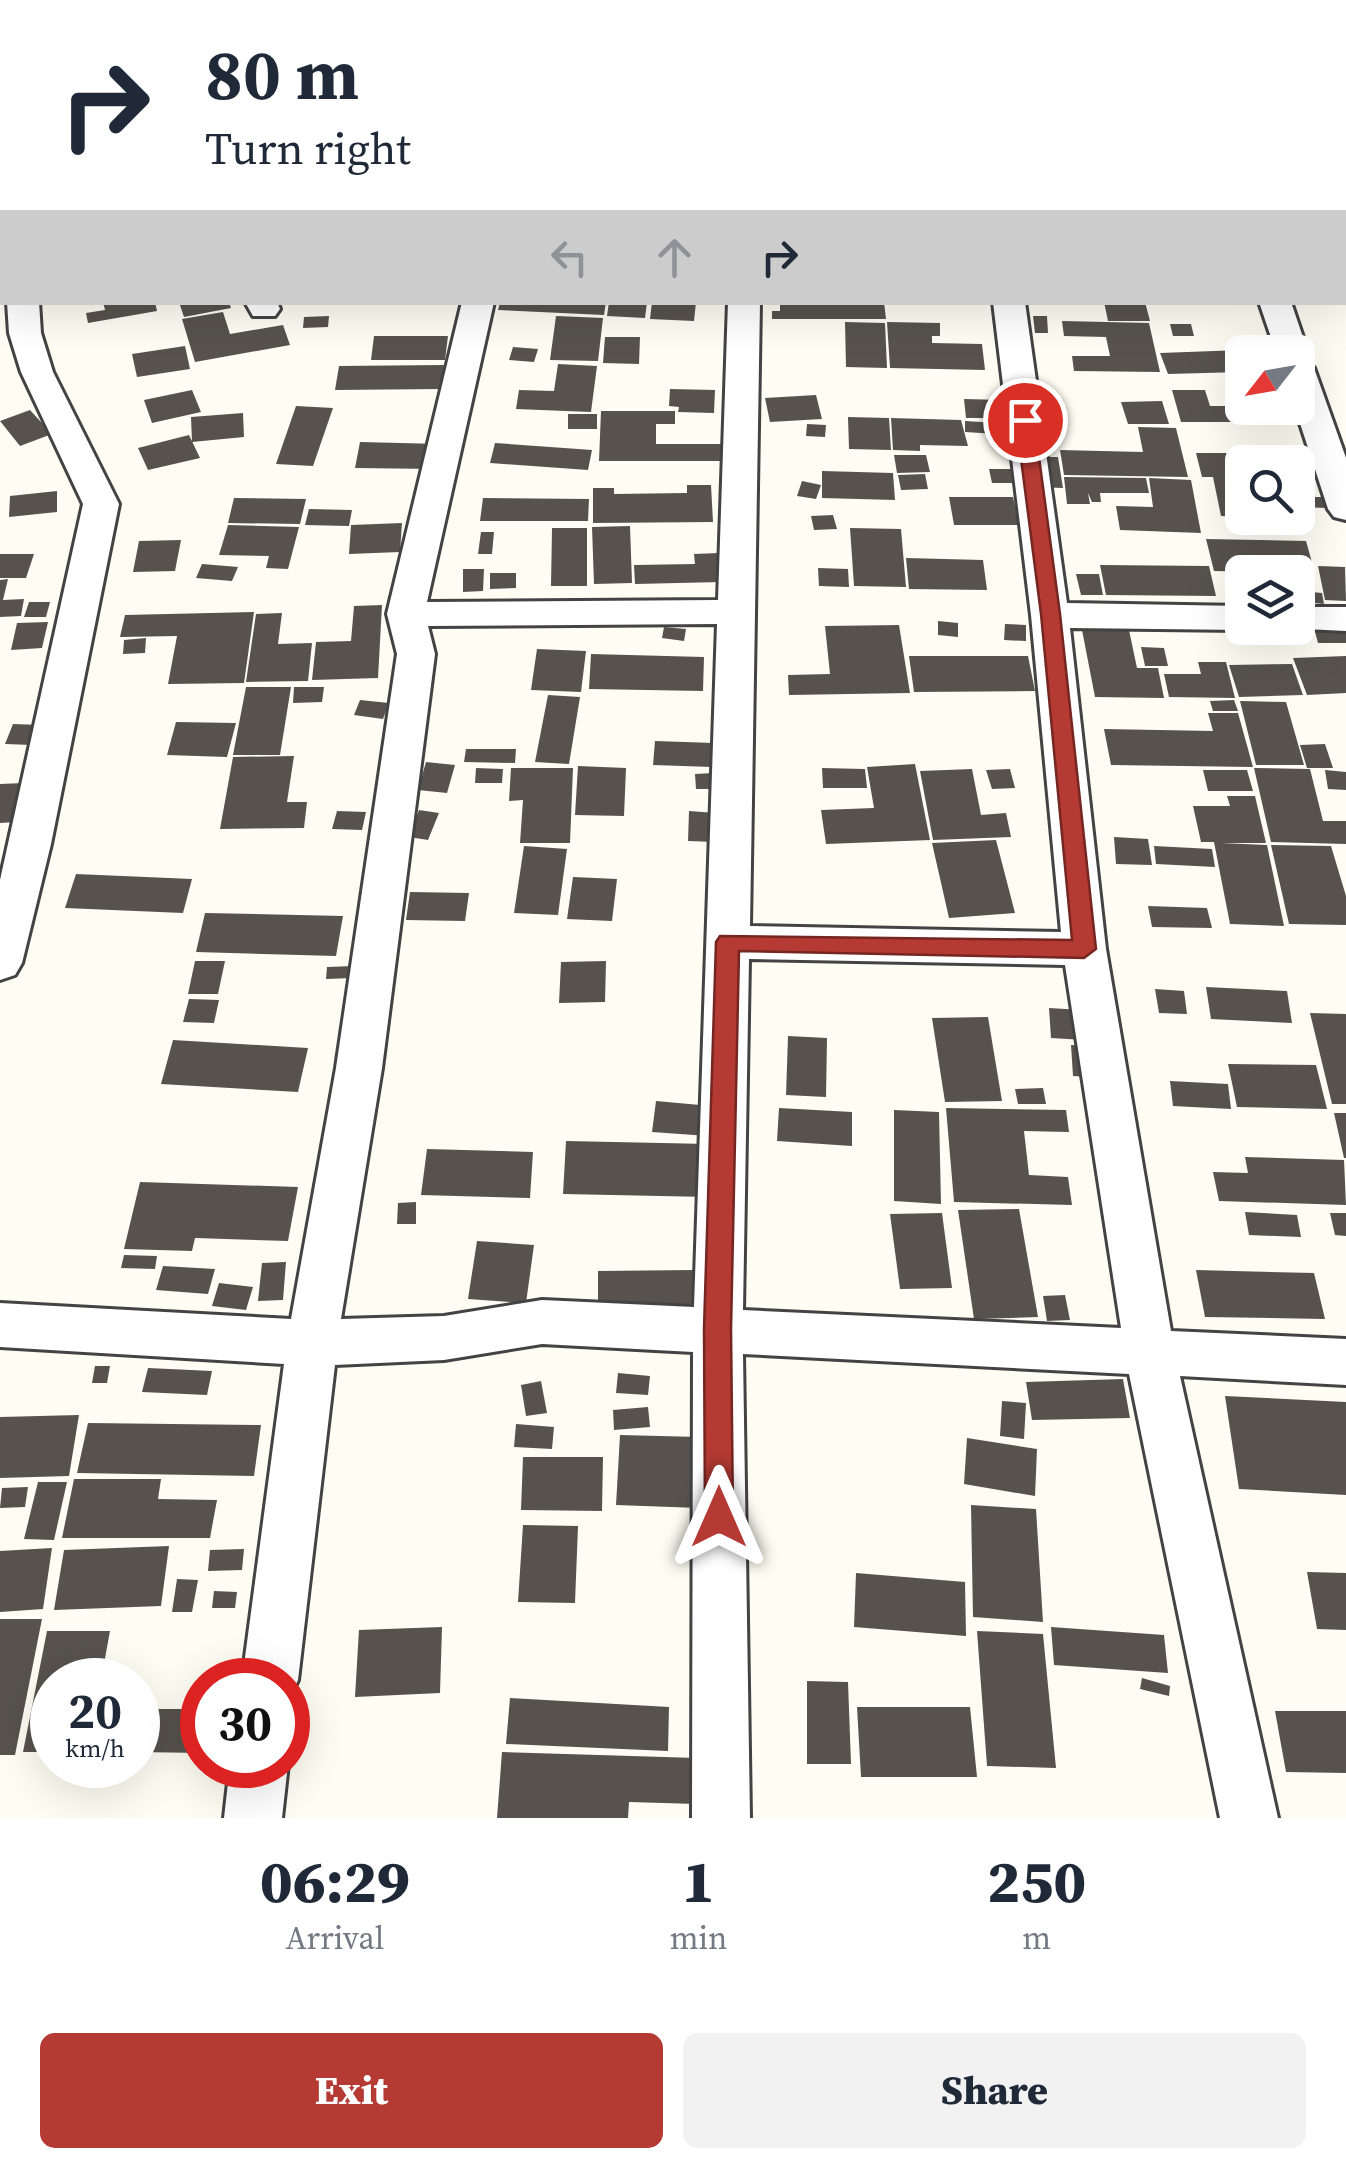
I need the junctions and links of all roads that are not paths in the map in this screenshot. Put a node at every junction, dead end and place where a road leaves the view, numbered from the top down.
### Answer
1 (23, 305) edge
2 (477, 305) edge
3 (744, 305) edge
4 (1009, 305) edge
5 (1276, 305) edge
6 (1286, 335) edge
7 (1315, 418) edge
8 (1346, 510) edge
9 (738, 612) junction
10 (406, 614) junction
11 (1050, 614) junction
12 (1225, 618) edge
13 (1315, 618) edge
14 (1346, 619) edge
15 (15, 844) edge
16 (728, 942) junction
17 (1084, 949) junction
18 (0, 962) edge
19 (0, 1325) edge
20 (718, 1329) junction
21 (312, 1343) junction
22 (1150, 1354) junction
23 (1346, 1362) edge
24 (273, 1658) edge
25 (256, 1788) edge
26 (252, 1818) edge
27 (721, 1818) edge
28 (1248, 1818) edge

1 - 15 street
2 - 10 street
3 - 9 street
4 - 11 street
5 - 6 street
7 - 8 street
9 - 10 street
9 - 16 street
10 - 21 street
11 - 12 street
11 - 17 street
13 - 14 street
15 - 18 street
16 - 17 street
16 - 20 street
17 - 22 street
19 - 21 street
20 - 21 street
20 - 22 street
20 - 27 street
21 - 24 street
22 - 23 street
22 - 28 street
25 - 26 street

